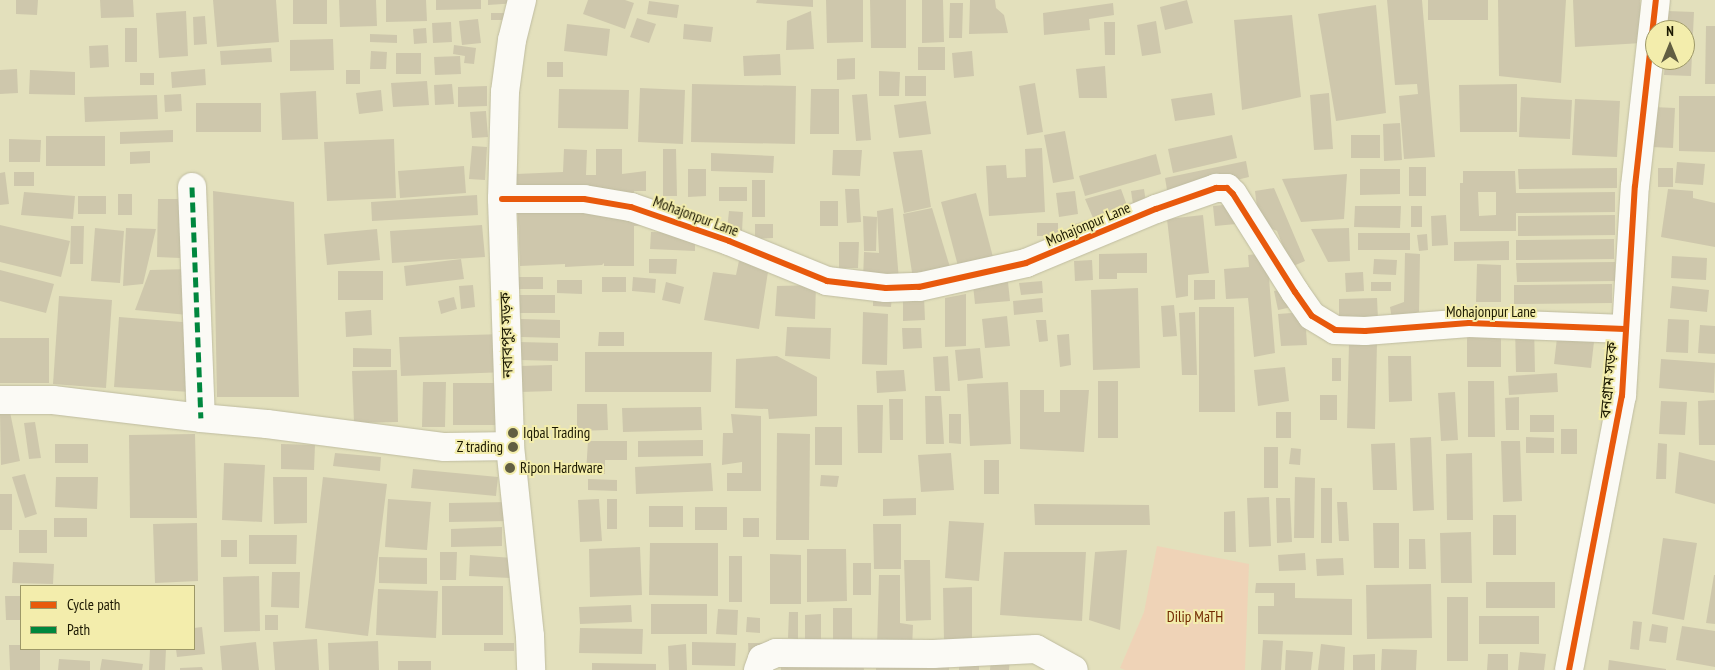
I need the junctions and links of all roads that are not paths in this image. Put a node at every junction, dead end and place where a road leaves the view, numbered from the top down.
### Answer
1 (522, 0) edge
2 (1656, 0) edge
3 (192, 187) dead end
4 (502, 199) junction
5 (1625, 329) junction
6 (0, 400) edge
7 (201, 418) junction
8 (510, 446) junction
9 (531, 670) edge
10 (758, 670) edge
11 (1074, 670) edge
12 (1570, 670) edge

1 - 4 street, নবাবপুর সড়ক
2 - 5 street, বনগ্রাম সড়ক
3 - 7 street
4 - 5 street, Mohajonpur Lane
4 - 8 street, নবাবপুর সড়ক
5 - 12 street, বনগ্রাম সড়ক
6 - 7 street
7 - 8 street
8 - 9 street, নবাবপুর সড়ক
10 - 11 street

